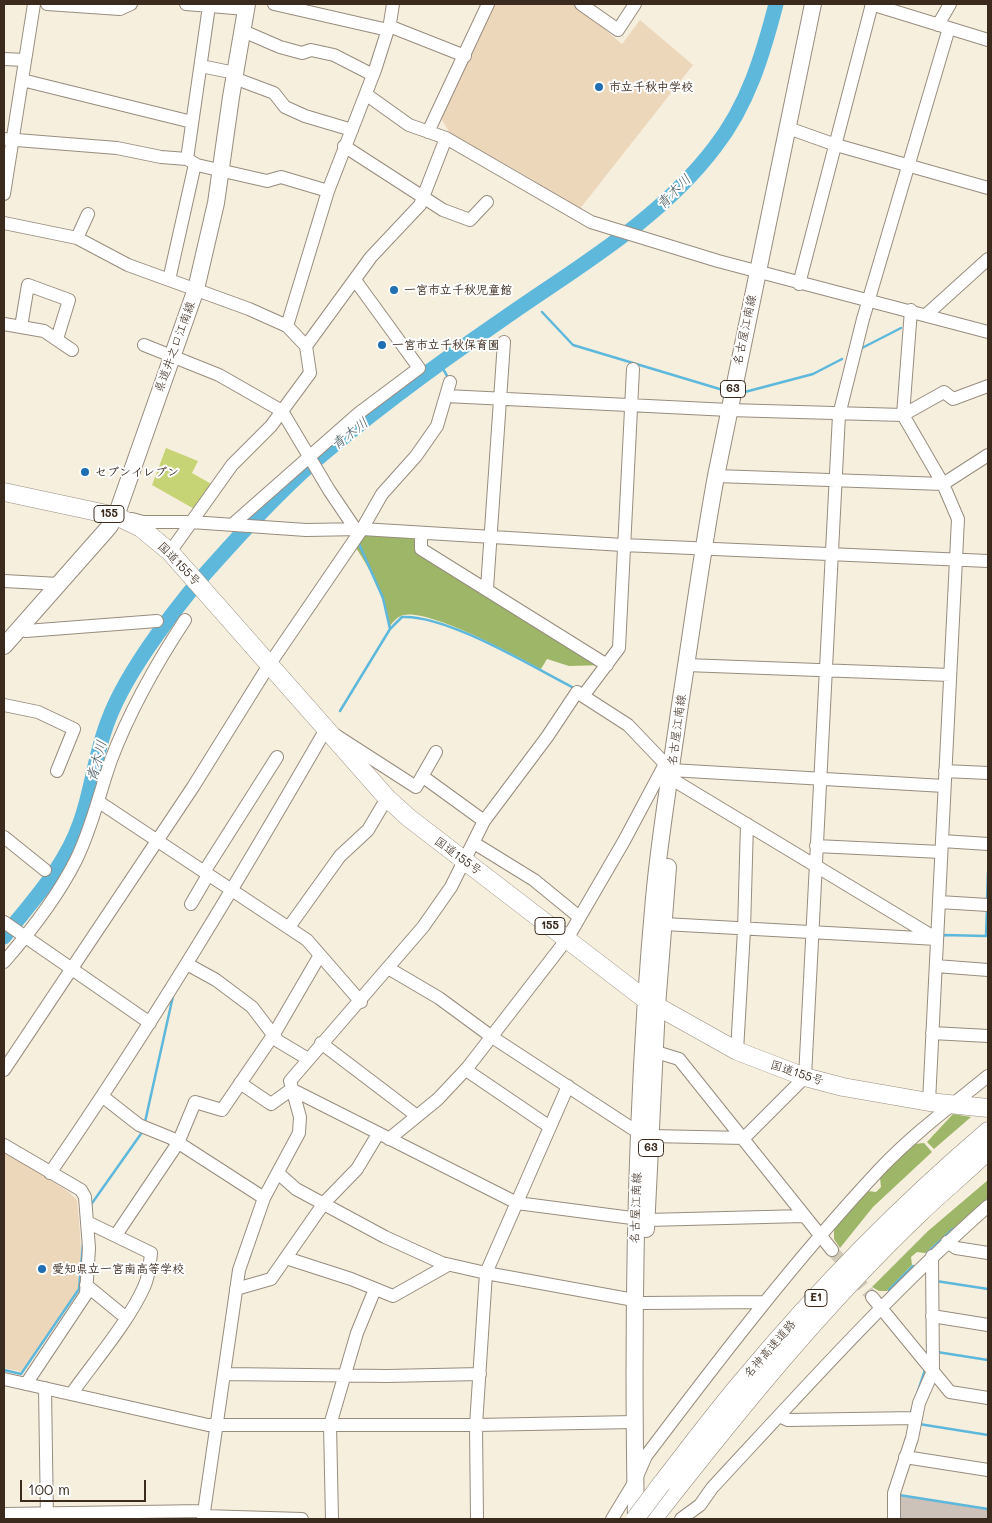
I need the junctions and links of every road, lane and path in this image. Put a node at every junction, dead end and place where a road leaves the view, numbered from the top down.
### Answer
1 (34, 4) edge
2 (48, 4) edge
3 (131, 4) edge
4 (186, 4) edge
5 (274, 4) edge
6 (393, 4) edge
7 (488, 4) edge
8 (581, 4) edge
9 (635, 4) edge
10 (813, 4) edge
11 (872, 4) edge
12 (950, 4) edge
13 (209, 6) junction
14 (247, 6) edge
15 (943, 26) junction
16 (388, 28) junction
17 (243, 31) junction
18 (988, 40) edge
19 (465, 56) junction
20 (4, 59) edge
21 (25, 60) junction
22 (200, 66) junction
23 (235, 75) junction
24 (373, 75) junction
25 (22, 80) junction
26 (367, 95) junction
27 (192, 122) junction
28 (788, 128) junction
29 (352, 130) junction
30 (428, 132) junction
31 (446, 138) junction
32 (8, 139) edge
33 (836, 145) junction
34 (344, 146) junction
35 (191, 161) junction
36 (907, 165) junction
37 (220, 170) junction
38 (988, 188) edge
39 (328, 191) junction
40 (4, 194) edge
41 (423, 197) junction
42 (487, 202) dead end
43 (88, 214) dead end
44 (4, 223) edge
45 (77, 238) junction
46 (988, 259) edge
47 (757, 271) junction
48 (169, 280) junction
49 (355, 280) junction
50 (799, 284) junction
51 (196, 289) junction
52 (868, 300) junction
53 (911, 310) junction
54 (926, 315) junction
55 (4, 324) edge
56 (288, 326) junction
57 (21, 327) junction
58 (988, 332) edge
59 (56, 339) junction
60 (504, 342) dead end
61 (144, 345) dead end
62 (306, 346) junction
63 (72, 350) dead end
64 (171, 355) junction
65 (633, 369) dead end
66 (450, 382) dead end
67 (988, 386) edge
68 (446, 396) junction
69 (501, 398) junction
70 (632, 404) junction
71 (729, 410) junction
72 (282, 411) junction
73 (838, 415) junction
74 (903, 415) junction
75 (988, 455) edge
76 (309, 456) junction
77 (716, 476) junction
78 (834, 481) junction
79 (943, 484) junction
80 (4, 492) edge
81 (116, 516) junction
82 (191, 522) junction
83 (236, 525) junction
84 (359, 530) junction
85 (421, 533) junction
86 (491, 537) junction
87 (623, 545) junction
88 (702, 548) junction
89 (170, 552) junction
90 (830, 553) junction
91 (956, 559) junction
92 (988, 561) edge
93 (4, 581) edge
94 (59, 584) junction
95 (487, 588) junction
96 (185, 620) dead end
97 (158, 621) dead end
98 (20, 629) junction
99 (4, 646) edge
100 (269, 665) junction
101 (607, 665) junction
102 (686, 665) junction
103 (825, 670) junction
104 (950, 675) junction
105 (583, 696) junction
106 (4, 705) edge
107 (326, 729) junction
108 (436, 752) dead end
109 (277, 757) dead end
110 (57, 771) dead end
111 (669, 771) junction
112 (945, 771) junction
113 (988, 773) edge
114 (422, 776) junction
115 (819, 780) junction
116 (944, 786) junction
117 (387, 798) junction
118 (99, 802) junction
119 (484, 820) junction
120 (747, 824) junction
121 (4, 837) edge
122 (157, 842) junction
123 (474, 843) junction
124 (988, 844) edge
125 (816, 846) junction
126 (941, 847) junction
127 (464, 860) junction
128 (815, 864) junction
129 (45, 870) dead end
130 (206, 873) junction
131 (232, 890) junction
132 (939, 902) junction
133 (191, 904) dead end
134 (988, 904) edge
135 (578, 916) junction
136 (4, 922) edge
137 (664, 924) junction
138 (289, 927) junction
139 (744, 930) junction
140 (812, 934) junction
141 (24, 937) junction
142 (567, 939) junction
143 (937, 939) junction
144 (320, 955) junction
145 (4, 962) edge
146 (187, 964) junction
147 (936, 966) junction
148 (388, 968) junction
149 (72, 970) junction
150 (988, 970) edge
151 (361, 1002) junction
152 (651, 1003) junction
153 (150, 1023) junction
154 (932, 1033) junction
155 (274, 1034) junction
156 (988, 1036) edge
157 (492, 1037) junction
158 (321, 1043) junction
159 (656, 1052) junction
160 (737, 1052) junction
161 (308, 1059) junction
162 (4, 1070) edge
163 (466, 1070) junction
164 (988, 1076) edge
165 (805, 1078) junction
166 (240, 1083) junction
167 (568, 1086) junction
168 (292, 1089) junction
169 (102, 1096) junction
170 (929, 1102) junction
171 (954, 1104) junction
172 (988, 1108) edge
173 (417, 1116) junction
174 (550, 1127) junction
175 (988, 1131) edge
176 (645, 1134) junction
177 (383, 1136) junction
178 (744, 1138) junction
179 (178, 1143) junction
180 (4, 1145) edge
181 (988, 1151) edge
182 (50, 1173) junction
183 (278, 1173) junction
184 (264, 1198) junction
185 (517, 1202) junction
186 (324, 1203) junction
187 (988, 1206) edge
188 (804, 1216) junction
189 (641, 1220) junction
190 (87, 1222) junction
191 (116, 1235) junction
192 (821, 1236) junction
193 (947, 1242) junction
194 (832, 1250) tunnel mouth
195 (988, 1253) edge
196 (932, 1256) junction
197 (286, 1258) junction
198 (448, 1265) junction
199 (486, 1273) junction
200 (86, 1285) junction
201 (236, 1289) junction
202 (376, 1290) junction
203 (872, 1297) tunnel mouth
204 (639, 1301) junction
205 (764, 1302) junction
206 (880, 1308) junction
207 (932, 1316) junction
208 (125, 1317) junction
209 (988, 1325) edge
210 (933, 1371) junction
211 (225, 1374) junction
212 (480, 1374) junction
213 (344, 1375) junction
214 (4, 1379) edge
215 (26, 1384) junction
216 (45, 1388) junction
217 (72, 1393) junction
218 (988, 1398) edge
219 (779, 1416) junction
220 (916, 1418) junction
221 (634, 1422) junction
222 (218, 1425) junction
223 (330, 1425) junction
224 (476, 1425) junction
225 (646, 1456) junction
226 (905, 1457) junction
227 (988, 1470) edge
228 (635, 1481) junction
229 (669, 1487) junction
230 (4, 1514) edge
231 (47, 1516) edge
232 (203, 1516) edge
233 (302, 1519) edge
234 (332, 1519) edge
235 (477, 1519) edge
236 (612, 1519) edge
237 (635, 1519) edge
238 (645, 1519) edge
239 (653, 1519) edge
240 (681, 1519) edge
241 (894, 1519) edge

1 - 21 street
2 - 3 street
4 - 13 street
5 - 16 street
6 - 16 street
7 - 19 street
8 - 9 street
10 - 28 main road, 名古屋江南線 / 63
11 - 15 street
11 - 33 street
12 - 15 street
13 - 14 street
13 - 22 street
14 - 17 main road, 県道井之口江南線 / 155
15 - 18 street
15 - 36 street
16 - 19 street
16 - 24 street
17 - 23 main road, 県道井之口江南線 / 155
17 - 24 street
19 - 30 street
20 - 21 street
21 - 25 street
22 - 23 street
22 - 27 street
23 - 29 street
23 - 37 main road, 県道井之口江南線 / 155
24 - 26 street
25 - 27 street
25 - 32 street
26 - 29 street
26 - 30 street
27 - 35 street
28 - 33 street
28 - 47 main road, 名古屋江南線 / 63
29 - 34 street
30 - 31 street
31 - 41 street
31 - 47 street
32 - 35 street
32 - 40 street
33 - 36 street
33 - 50 street
34 - 39 street
34 - 41 street
35 - 37 street
35 - 48 street
36 - 38 street
36 - 52 street
37 - 39 street
37 - 51 main road, 県道井之口江南線 / 155
39 - 56 street
41 - 42 street
41 - 49 street
43 - 45 street
44 - 45 street
45 - 48 street
46 - 54 street
47 - 50 street
47 - 71 main road, 名古屋江南線 / 63
48 - 51 street
49 - 62 street
49 - 76 street
50 - 52 street
51 - 56 street
51 - 64 main road, 県道井之口江南線 / 155
52 - 53 street
52 - 73 street
53 - 54 street
53 - 74 street
54 - 58 street
55 - 57 street
56 - 62 street
57 - 59 street
57 - 59 street
59 - 63 street
60 - 69 street
61 - 64 street
62 - 72 street
64 - 72 street
64 - 81 main road, 県道井之口江南線 / 155
65 - 70 street
66 - 68 street
67 - 74 street
68 - 69 street
68 - 84 street
69 - 70 street
69 - 86 street
70 - 71 street
70 - 87 street
71 - 73 street
71 - 77 main road, 名古屋江南線 / 63
72 - 76 street
72 - 82 street
73 - 74 street
73 - 78 street
74 - 79 street
75 - 79 street
76 - 83 street
76 - 84 street
77 - 78 street
77 - 88 main road, 名古屋江南線 / 63
78 - 79 street
78 - 90 street
79 - 91 street
80 - 81 highway, 国道155号 / 155
81 - 82 street
81 - 89 highway, 国道155号 / 155
81 - 94 main road, 県道井之口江南線 / 155
82 - 83 street
82 - 89 street
83 - 84 street
84 - 85 street
84 - 100 street
85 - 86 street
85 - 95 street
86 - 87 street
86 - 95 street
87 - 88 street
87 - 101 street
88 - 90 street
88 - 102 main road, 名古屋江南線 / 63
89 - 100 highway, 国道155号 / 155
90 - 91 street
90 - 103 street
91 - 92 street
91 - 104 street
93 - 94 street
94 - 98 main road, 県道井之口江南線 / 155
95 - 101 street
96 - 118 street
97 - 98 street
98 - 99 main road, 県道井之口江南線 / 155
100 - 107 highway, 国道155号 / 155
100 - 122 street
101 - 105 street
102 - 103 street
102 - 111 main road, 名古屋江南線 / 63
103 - 104 street
103 - 115 street
104 - 112 street
105 - 111 street
105 - 119 street
106 - 110 street
107 - 114 street
107 - 117 highway, 国道155号 / 155
107 - 131 street
108 - 114 street
109 - 130 street
111 - 115 street
111 - 120 street
111 - 135 street
111 - 137 main road, 名古屋江南線 / 63
111 - 152 main road, 名古屋江南線 / 63
112 - 113 street
112 - 116 street
114 - 119 street
115 - 116 street
115 - 125 street
116 - 126 street
117 - 127 highway, 国道155号 / 155
117 - 138 street
118 - 122 street
118 - 141 street
119 - 123 street
120 - 128 street
120 - 139 street
121 - 129 street
122 - 130 street
122 - 149 street
123 - 127 street
123 - 135 street
124 - 126 street
125 - 126 street
125 - 128 street
126 - 132 street
127 - 142 highway, 国道155号 / 155
127 - 148 street
128 - 140 street
128 - 143 street
130 - 131 street
130 - 133 street
131 - 138 street
131 - 146 street
132 - 134 street
132 - 143 street
135 - 142 street
136 - 141 street
137 - 139 street
137 - 152 main road, 名古屋江南線 / 63
138 - 144 street
139 - 140 street
139 - 160 street
140 - 143 street
140 - 165 street
141 - 145 street
141 - 149 street
142 - 152 highway, 国道155号 / 155
142 - 157 street
143 - 147 street
144 - 151 street
144 - 155 street
146 - 153 street
146 - 155 street
147 - 150 street
147 - 154 street
148 - 151 street
148 - 157 street
149 - 153 street
149 - 162 street
151 - 158 street
152 - 159 main road, 名古屋江南線 / 63
152 - 160 highway, 国道155号 / 155
152 - 176 main road, 名古屋江南線 / 63
153 - 169 street
154 - 156 street
154 - 170 street
155 - 161 street
155 - 166 street
157 - 163 street
157 - 167 street
158 - 161 street
158 - 173 street
159 - 176 main road, 名古屋江南線 / 63
159 - 178 street
160 - 165 highway, 国道155号 / 155
161 - 168 street
163 - 173 street
163 - 174 street
164 - 171 street
165 - 170 highway, 国道155号 / 155
165 - 178 street
166 - 168 street
166 - 179 street
167 - 174 street
167 - 176 street
168 - 177 street
168 - 183 street
169 - 179 street
169 - 182 street
170 - 171 highway, 国道155号 / 155
171 - 172 highway, 国道155号 / 155
171 - 192 street
173 - 177 street
174 - 185 street
175 - 229 highway, 名神高速道路 / E1
176 - 178 street
176 - 189 main road, 名古屋江南線 / 63
177 - 185 street
177 - 186 street
178 - 188 street
179 - 184 street
179 - 191 street
180 - 182 street
181 - 229 highway, 名神高速道路 / E1
182 - 190 street
183 - 184 street
183 - 186 street
184 - 201 street
185 - 189 street
185 - 199 street
186 - 197 street
186 - 198 street
187 - 193 street
188 - 189 street
188 - 192 street
189 - 204 main road, 名古屋江南線 / 63
190 - 191 street
190 - 200 street
191 - 208 street
192 - 194 street
192 - 205 street
193 - 195 street
193 - 196 street
196 - 206 street
196 - 207 street
197 - 201 street
197 - 202 street
198 - 199 street
198 - 202 street
199 - 204 street
199 - 212 street
200 - 208 street
200 - 215 street
201 - 211 street
202 - 213 street
203 - 206 street
204 - 205 street
204 - 221 main road, 名古屋江南線 / 63
204 - 225 main road, 名古屋江南線 / 63
205 - 225 street
206 - 210 street
206 - 219 street
207 - 209 street
207 - 210 street
208 - 217 street
210 - 218 street
210 - 220 street
211 - 213 street
211 - 222 street
212 - 213 street
212 - 224 street
213 - 223 street
214 - 215 street
215 - 216 street
216 - 217 street
216 - 231 street
217 - 222 street
219 - 220 street
219 - 240 street
220 - 226 street
221 - 224 street
221 - 228 main road, 名古屋江南線 / 63
222 - 223 street
222 - 232 street
223 - 224 street
223 - 234 street
224 - 235 street
225 - 228 street
225 - 238 main road, 名古屋江南線 / 63
226 - 227 street
226 - 241 street
228 - 236 street
228 - 237 main road, 名古屋江南線 / 63
229 - 237 highway, 名神高速道路 / E1, bridge
229 - 239 highway, 名神高速道路 / E1
230 - 231 street
231 - 232 street
232 - 233 street

